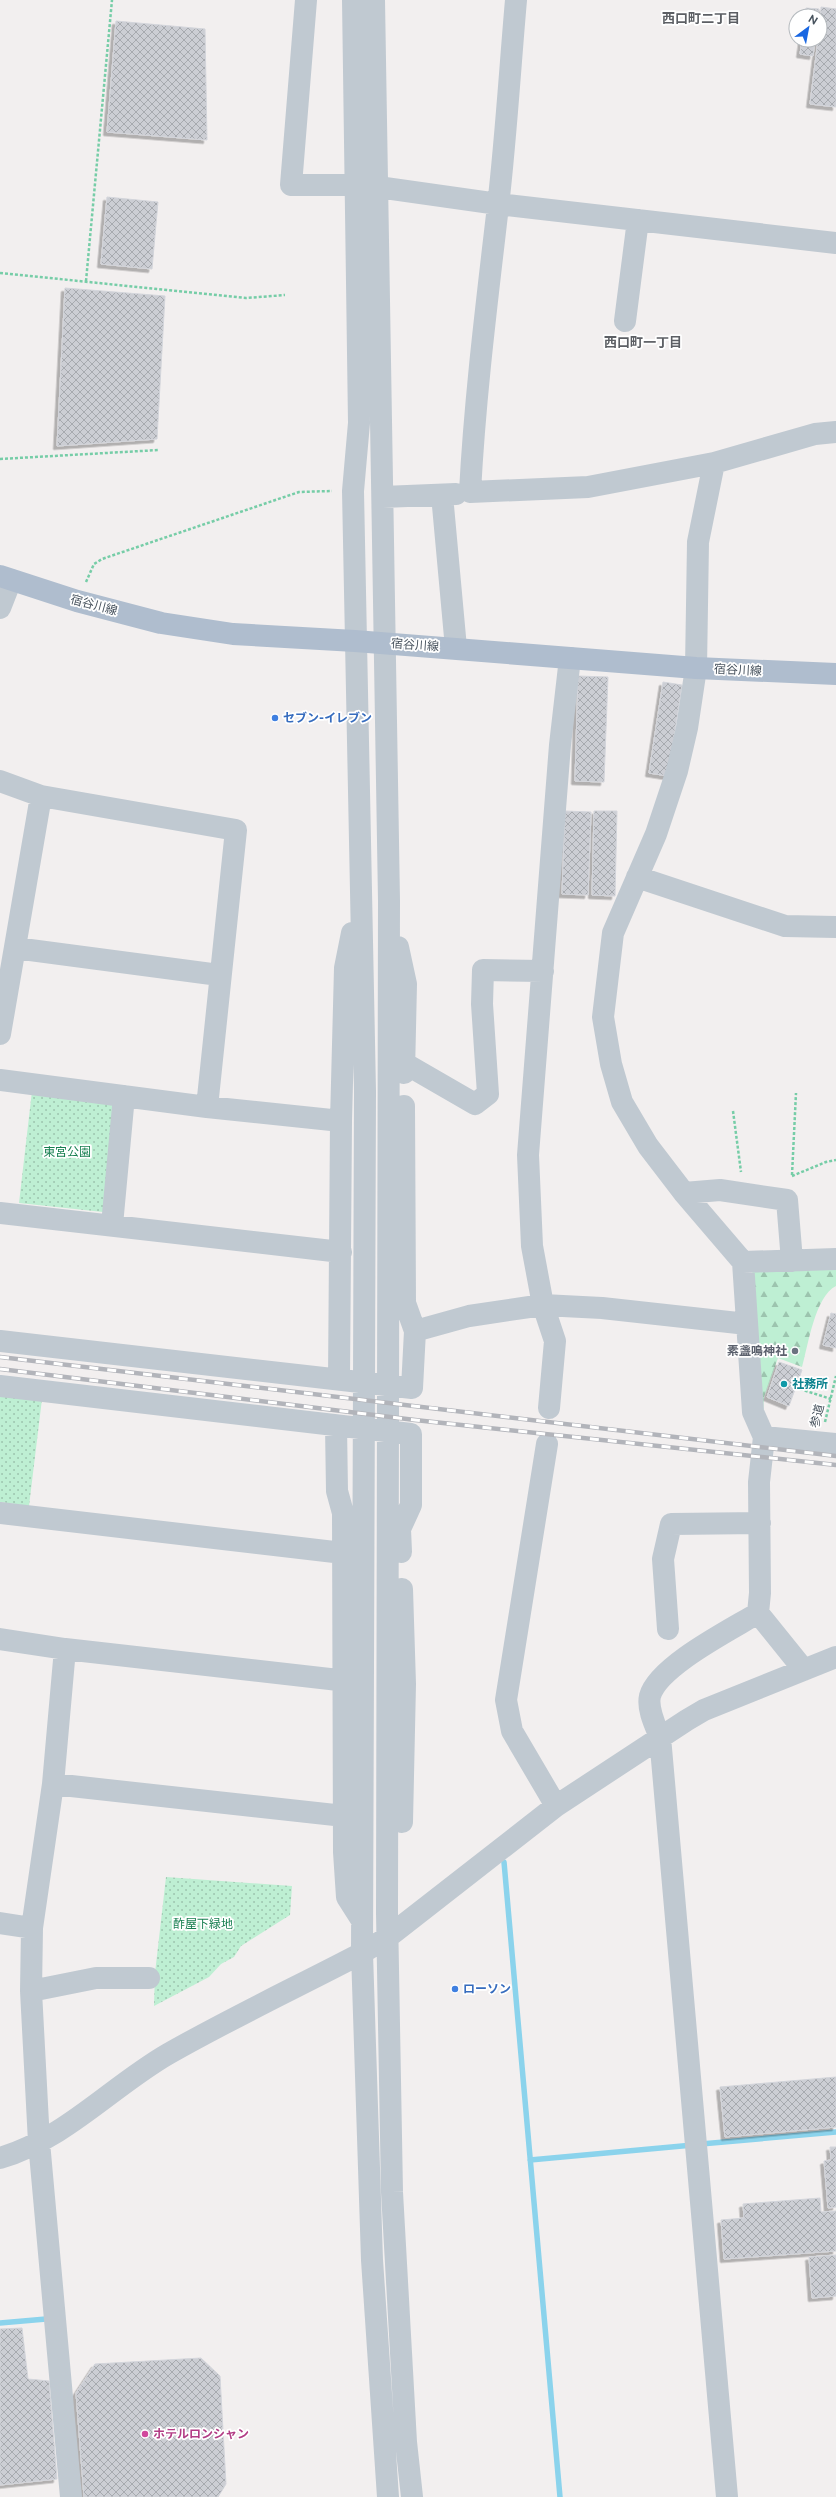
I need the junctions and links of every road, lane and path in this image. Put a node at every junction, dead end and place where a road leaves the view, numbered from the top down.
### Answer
1 (112, 0) edge
2 (306, 0) edge
3 (353, 0) edge
4 (374, 0) edge
5 (516, 0) edge
6 (356, 185) junction
7 (378, 187) junction
8 (498, 204) junction
9 (638, 220) junction
10 (836, 243) edge
11 (0, 272) edge
12 (86, 281) junction
13 (285, 295) dead end
14 (625, 321) dead end
15 (836, 432) edge
16 (159, 450) dead end
17 (0, 459) edge
18 (714, 463) junction
19 (352, 490) junction
20 (470, 492) junction
21 (442, 495) junction
22 (383, 497) junction
23 (5, 578) edge
24 (77, 601) junction
25 (0, 608) edge
26 (355, 641) junction
27 (384, 643) junction
28 (456, 648) junction
29 (570, 658) junction
30 (696, 668) junction
31 (836, 674) edge
32 (0, 780) edge
33 (41, 796) junction
34 (637, 877) junction
35 (360, 896) junction
36 (389, 901) junction
37 (836, 926) edge
38 (15, 948) junction
39 (543, 971) junction
40 (219, 975) junction
41 (0, 1034) edge
42 (404, 1063) junction
43 (0, 1080) edge
44 (796, 1093) dead end
45 (124, 1096) junction
46 (207, 1107) junction
47 (733, 1111) dead end
48 (341, 1121) junction
49 (836, 1160) edge
50 (792, 1175) junction
51 (684, 1193) junction
52 (743, 1195) junction
53 (787, 1200) junction
54 (0, 1213) edge
55 (112, 1225) junction
56 (341, 1252) junction
57 (836, 1259) edge
58 (792, 1261) junction
59 (742, 1262) junction
60 (543, 1305) junction
61 (747, 1324) junction
62 (415, 1331) junction
63 (0, 1340) edge
64 (836, 1376) edge
65 (339, 1379) junction
66 (0, 1386) edge
67 (800, 1389) dead end
68 (830, 1399) junction
69 (549, 1408) dead end
70 (336, 1426) junction
71 (764, 1436) junction
72 (830, 1436) edge
73 (547, 1444) dead end
74 (0, 1513) edge
75 (760, 1523) junction
76 (343, 1552) junction
77 (758, 1613) junction
78 (668, 1630) dead end
79 (0, 1639) edge
80 (65, 1648) junction
81 (836, 1657) edge
82 (804, 1670) junction
83 (348, 1682) junction
84 (401, 1684) junction
85 (660, 1737) junction
86 (53, 1784) junction
87 (556, 1806) junction
88 (344, 1816) junction
89 (387, 1913) junction
90 (362, 1922) junction
91 (0, 1923) edge
92 (32, 1928) junction
93 (388, 1937) junction
94 (362, 1953) junction
95 (149, 1978) dead end
96 (31, 1991) junction
97 (39, 2142) junction
98 (0, 2158) edge
99 (71, 2497) edge
100 (388, 2497) edge
101 (412, 2497) edge
102 (727, 2497) edge

1 - 12 path
2 - 6 street
3 - 6 street
4 - 7 street
5 - 8 street
6 - 19 street
7 - 8 street
7 - 22 street
8 - 9 street
8 - 20 street
9 - 10 street
9 - 14 street
11 - 12 path
12 - 13 path
15 - 18 street
16 - 17 path
18 - 20 street
18 - 30 street
19 - 24 path
19 - 26 street
20 - 21 street
21 - 22 street
21 - 28 street
22 - 27 street
23 - 24 main road, 宿谷川線
23 - 25 street
24 - 26 main road, 宿谷川線
26 - 27 main road, 宿谷川線
26 - 35 street
27 - 28 main road, 宿谷川線
27 - 36 street
28 - 29 main road, 宿谷川線
29 - 30 main road, 宿谷川線
29 - 39 street
30 - 31 main road, 宿谷川線
30 - 34 street
32 - 33 street
33 - 38 street
33 - 40 street
34 - 37 street
34 - 51 street
35 - 48 street
35 - 90 street
36 - 42 street
36 - 89 street
38 - 40 street
38 - 41 street
39 - 42 street
39 - 60 street
40 - 46 street
42 - 62 street
43 - 45 street
44 - 50 path
45 - 46 street
45 - 55 street
46 - 48 street
47 - 52 path
48 - 56 street
49 - 50 path
50 - 53 path
51 - 52 street
51 - 59 street
52 - 53 street
53 - 58 street
54 - 55 street
55 - 56 street
56 - 65 street
57 - 58 street
58 - 59 street
59 - 61 street
60 - 61 street
60 - 62 street
60 - 69 street
61 - 71 street
62 - 65 street
63 - 65 street
64 - 68 path, 参道
66 - 70 street
67 - 68 path, 参道
68 - 72 path, 参道
70 - 76 street
70 - 84 street
71 - 72 street
71 - 75 street
73 - 87 street
74 - 76 street
75 - 77 street
75 - 78 street
76 - 83 street
77 - 82 street
77 - 85 street
79 - 80 street
80 - 83 street
80 - 86 street
81 - 82 street
82 - 85 street
83 - 84 street
83 - 88 street
84 - 89 street
85 - 87 street
85 - 102 street
86 - 88 street
86 - 92 street
87 - 93 street
88 - 90 street
89 - 93 street
90 - 94 street
91 - 92 street
92 - 96 street
93 - 94 street
93 - 101 street
94 - 97 street
94 - 100 street
95 - 96 street
96 - 97 street
97 - 98 street
97 - 99 street

